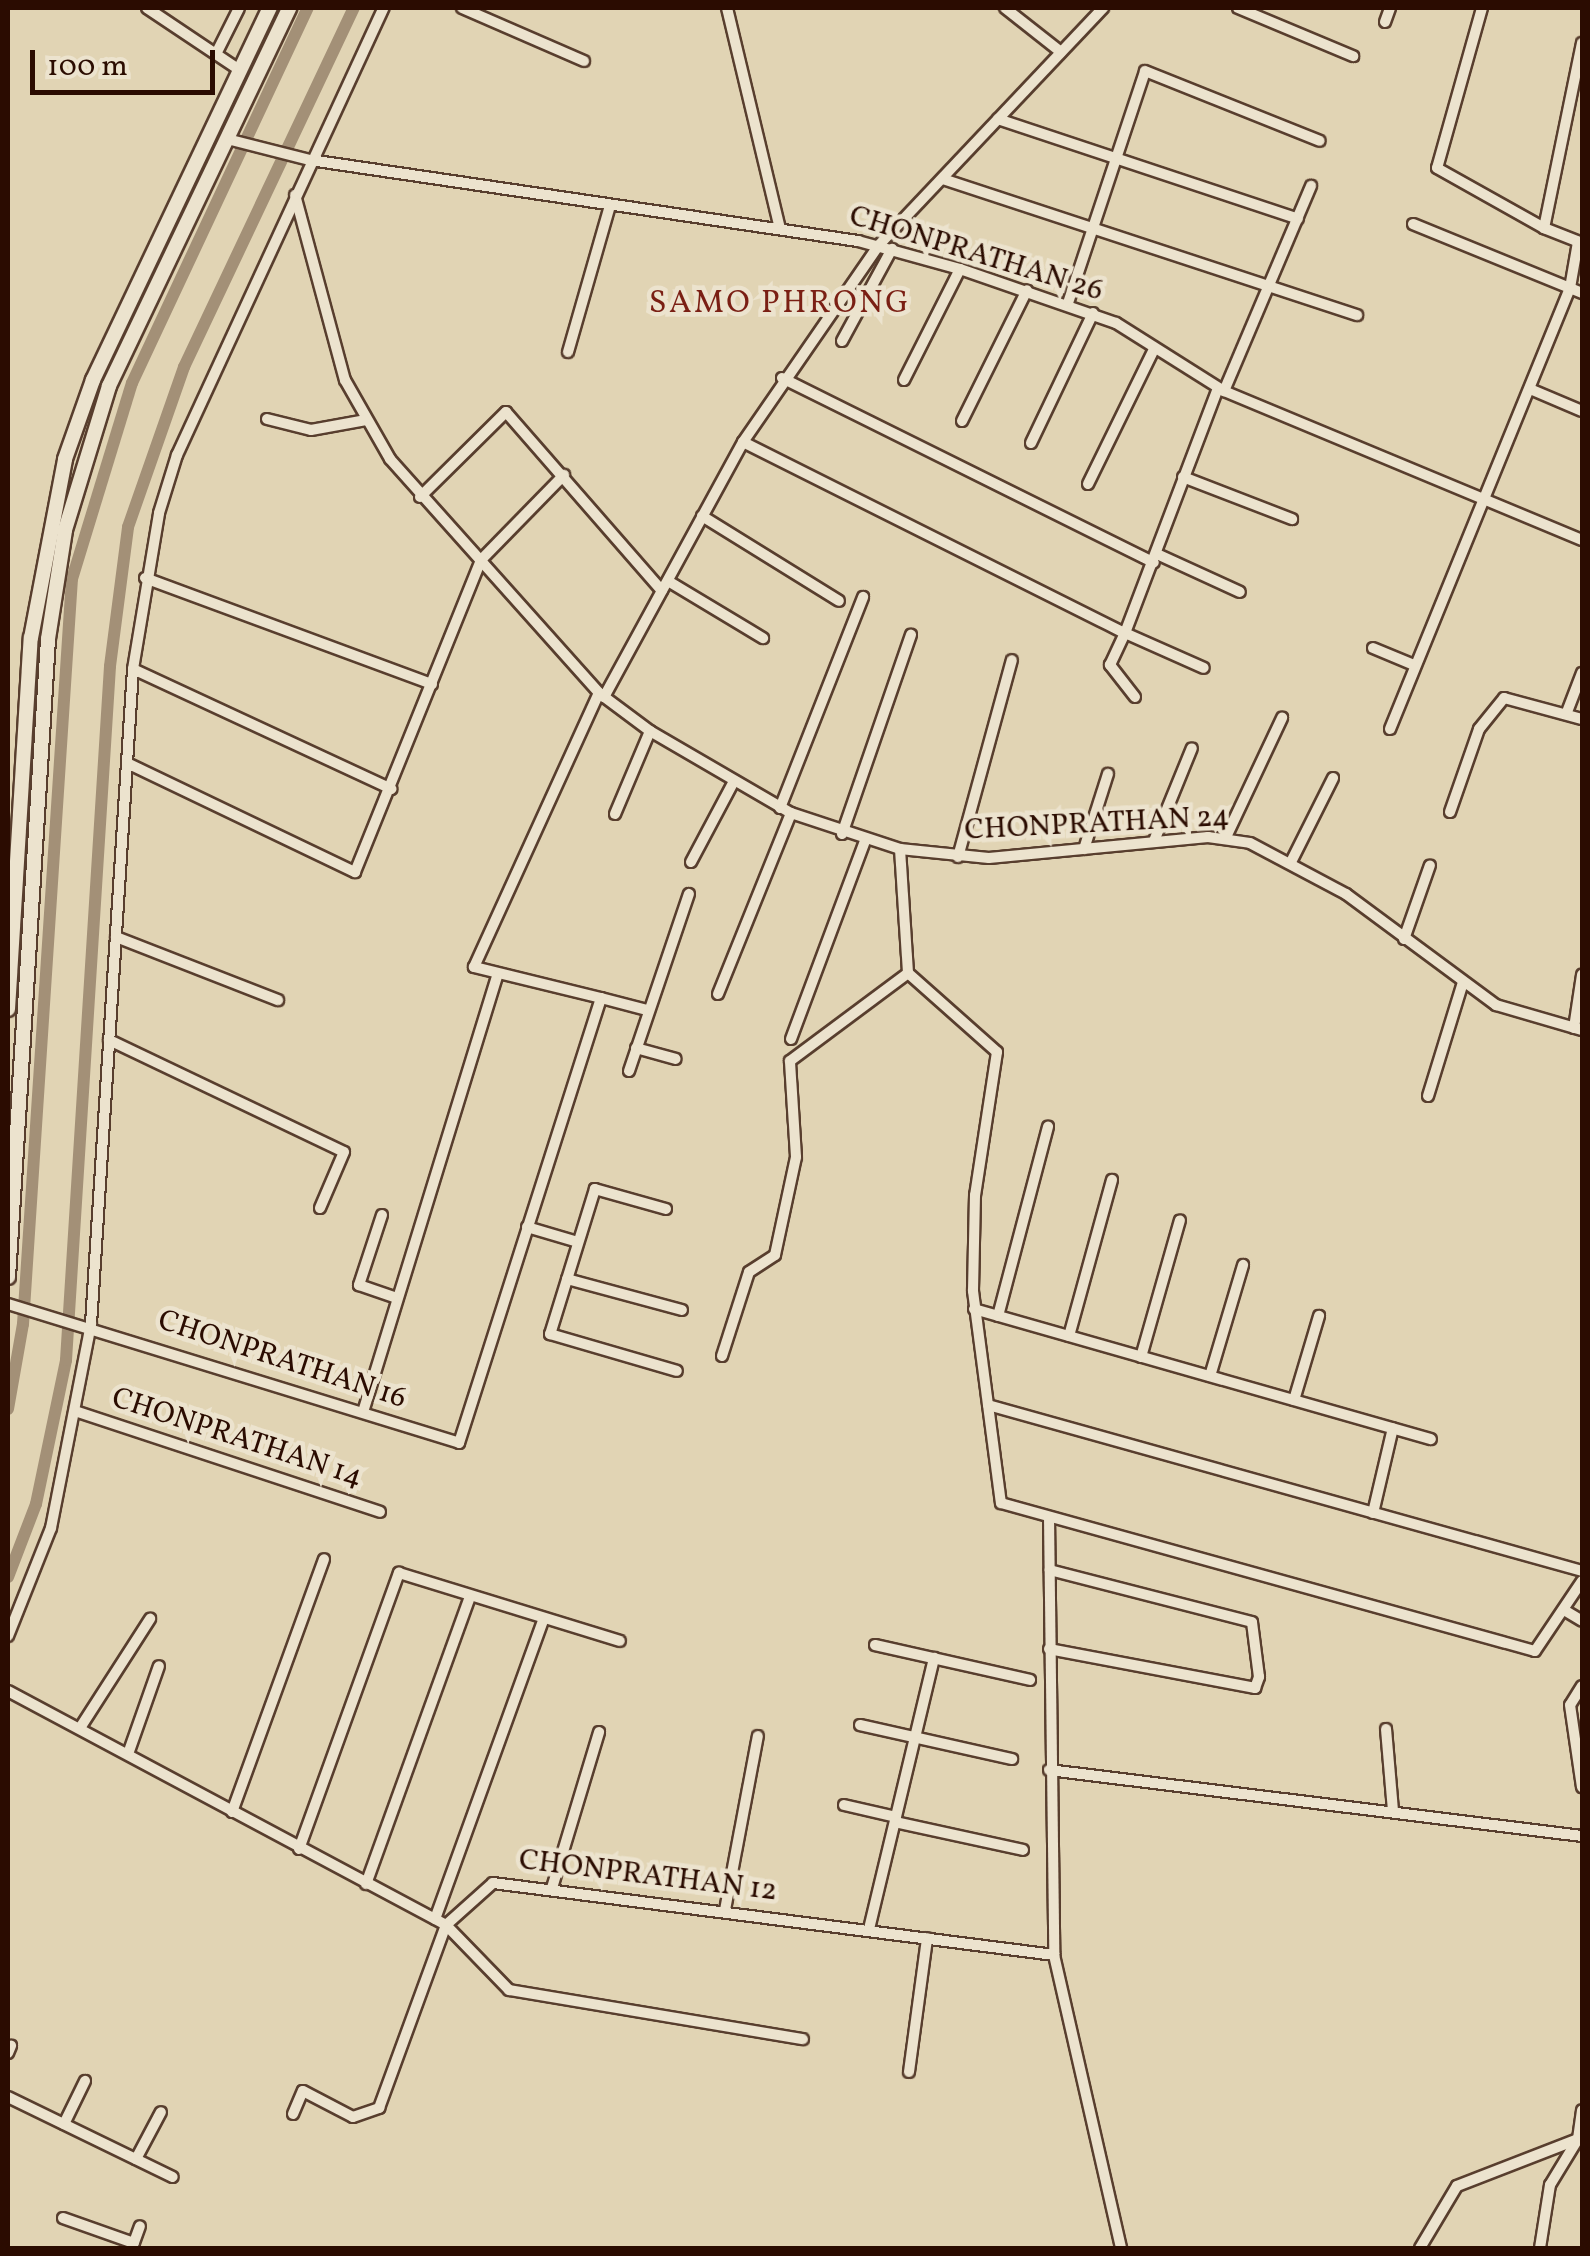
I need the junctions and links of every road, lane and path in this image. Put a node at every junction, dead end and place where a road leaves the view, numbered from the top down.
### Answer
1 (147, 8) edge
2 (239, 8) edge
3 (270, 8) edge
4 (289, 8) edge
5 (384, 8) edge
6 (462, 8) edge
7 (727, 8) edge
8 (1005, 8) edge
9 (1103, 8) edge
10 (1238, 8) edge
11 (1390, 8) edge
12 (1482, 8) edge
13 (1385, 22) dead end
14 (1582, 43) edge
15 (1061, 52) junction
16 (216, 54) junction
17 (1353, 56) dead end
18 (584, 60) dead end
19 (241, 71) junction
20 (998, 119) junction
21 (211, 133) junction
22 (228, 139) junction
23 (1320, 142) dead end
24 (1115, 157) junction
25 (310, 160) junction
26 (943, 179) junction
27 (1311, 186) dead end
28 (294, 194) junction
29 (610, 206) junction
30 (1298, 219) junction
31 (1414, 224) dead end
32 (1544, 228) junction
33 (780, 229) junction
34 (1092, 230) junction
35 (1580, 243) edge
36 (878, 246) junction
37 (892, 249) junction
38 (960, 269) junction
39 (1273, 285) junction
40 (1570, 288) junction
41 (1028, 290) junction
42 (1582, 293) edge
43 (1068, 303) junction
44 (1094, 314) junction
45 (1357, 315) dead end
46 (842, 341) dead end
47 (1154, 349) junction
48 (568, 352) dead end
49 (782, 378) junction
50 (904, 380) dead end
51 (1221, 389) junction
52 (1530, 390) junction
53 (1582, 411) edge
54 (267, 419) dead end
55 (366, 420) junction
56 (962, 421) dead end
57 (743, 442) junction
58 (1032, 443) dead end
59 (564, 475) junction
60 (1183, 477) junction
61 (1088, 484) dead end
62 (420, 497) junction
63 (1484, 498) junction
64 (702, 516) junction
65 (1292, 519) dead end
66 (1582, 540) edge
67 (1156, 559) junction
68 (481, 560) junction
69 (146, 578) junction
70 (665, 586) junction
71 (1240, 592) dead end
72 (863, 597) dead end
73 (838, 602) dead end
74 (1125, 633) junction
75 (911, 635) dead end
76 (763, 638) dead end
77 (1372, 648) dead end
78 (1012, 660) dead end
79 (1414, 665) junction
80 (1204, 668) dead end
81 (133, 670) junction
82 (1582, 673) edge
83 (432, 684) junction
84 (601, 695) junction
85 (1135, 698) dead end
86 (1567, 712) junction
87 (1282, 718) dead end
88 (1582, 718) edge
89 (1390, 729) dead end
90 (650, 731) junction
91 (1192, 748) dead end
92 (126, 763) junction
93 (1108, 774) dead end
94 (1333, 778) dead end
95 (734, 781) junction
96 (390, 790) junction
97 (786, 811) junction
98 (1450, 812) dead end
99 (614, 814) dead end
100 (842, 834) junction
101 (1226, 837) junction
102 (865, 841) junction
103 (1154, 841) junction
104 (1084, 849) junction
105 (900, 850) junction
106 (958, 857) junction
107 (691, 862) dead end
108 (1291, 862) junction
109 (1430, 865) dead end
110 (689, 894) dead end
111 (116, 937) junction
112 (1404, 939) junction
113 (908, 973) junction
114 (498, 974) junction
115 (1582, 976) edge
116 (1463, 982) junction
117 (718, 994) dead end
118 (601, 998) junction
119 (278, 1000) dead end
120 (8, 1009) edge
121 (646, 1010) junction
122 (1578, 1029) edge
123 (792, 1039) dead end
124 (109, 1040) junction
125 (636, 1048) junction
126 (676, 1059) dead end
127 (629, 1070) dead end
128 (1428, 1096) dead end
129 (1048, 1127) dead end
130 (1112, 1180) dead end
131 (320, 1208) dead end
132 (666, 1209) dead end
133 (382, 1215) dead end
134 (1180, 1220) dead end
135 (528, 1226) junction
136 (578, 1242) junction
137 (1243, 1265) dead end
138 (8, 1277) edge
139 (566, 1279) junction
140 (398, 1298) junction
141 (8, 1304) edge
142 (974, 1309) junction
143 (682, 1310) dead end
144 (998, 1316) junction
145 (1319, 1316) dead end
146 (90, 1324) junction
147 (1069, 1336) junction
148 (722, 1356) dead end
149 (1141, 1356) junction
150 (677, 1371) dead end
151 (1210, 1376) junction
152 (1294, 1400) junction
153 (988, 1405) junction
154 (78, 1412) junction
155 (363, 1412) junction
156 (1393, 1428) junction
157 (1431, 1439) dead end
158 (380, 1512) dead end
159 (1373, 1513) junction
160 (1049, 1516) junction
161 (324, 1559) dead end
162 (1050, 1570) junction
163 (1582, 1571) edge
164 (1582, 1581) edge
165 (470, 1597) junction
166 (1564, 1610) junction
167 (544, 1618) junction
168 (150, 1619) dead end
169 (1582, 1621) edge
170 (8, 1636) edge
171 (620, 1641) dead end
172 (875, 1645) dead end
173 (1049, 1649) junction
174 (934, 1658) junction
175 (159, 1666) dead end
176 (1030, 1680) dead end
177 (1582, 1686) edge
178 (8, 1692) edge
179 (860, 1725) dead end
180 (80, 1728) junction
181 (1386, 1729) dead end
182 (600, 1732) dead end
183 (758, 1736) dead end
184 (915, 1738) junction
185 (128, 1754) junction
186 (1012, 1759) dead end
187 (1049, 1770) junction
188 (1582, 1787) edge
189 (844, 1805) dead end
190 (1393, 1810) junction
191 (232, 1812) junction
192 (895, 1819) junction
193 (1582, 1836) edge
194 (299, 1849) junction
195 (1022, 1850) dead end
196 (366, 1884) junction
197 (552, 1888) junction
198 (725, 1910) junction
199 (434, 1919) junction
200 (446, 1925) junction
201 (869, 1929) junction
202 (927, 1938) junction
203 (1054, 1956) junction
204 (803, 2039) dead end
205 (908, 2072) dead end
206 (85, 2081) dead end
207 (8, 2097) edge
208 (1582, 2110) edge
209 (161, 2112) dead end
210 (293, 2114) dead end
211 (64, 2124) junction
212 (1578, 2139) junction
213 (136, 2159) junction
214 (173, 2177) dead end
215 (63, 2218) dead end
216 (140, 2226) dead end
217 (133, 2246) edge
218 (1121, 2248) edge
219 (1420, 2248) edge
220 (1540, 2248) edge

1 - 16 street
2 - 16 street
3 - 19 street
4 - 22 street
5 - 25 street
6 - 18 street
7 - 33 street
8 - 15 street
9 - 15 street
10 - 17 street
11 - 13 street
12 - 32 street
14 - 32 street
15 - 20 street
16 - 19 street
19 - 21 street
20 - 24 street
20 - 26 street
21 - 22 street
21 - 120 street
22 - 25 street, CHONPRATHAN 26
22 - 138 street
23 - 24 street
24 - 30 street
24 - 34 street
25 - 28 street
25 - 29 street, CHONPRATHAN 26
26 - 34 street
26 - 36 street
27 - 30 street
28 - 55 street, CHONPRATHAN 24
28 - 69 street
29 - 33 street, CHONPRATHAN 26
29 - 48 street
30 - 39 street
31 - 40 street
32 - 35 street
33 - 36 street, CHONPRATHAN 26
34 - 39 street
34 - 43 street
35 - 40 street
36 - 37 street, CHONPRATHAN 26
36 - 49 street
37 - 38 street, CHONPRATHAN 26
37 - 46 street
38 - 41 street, CHONPRATHAN 26
38 - 50 street
39 - 45 street
39 - 51 street
40 - 42 street
40 - 52 street
41 - 43 street, CHONPRATHAN 26
41 - 56 street
43 - 44 street, CHONPRATHAN 26
44 - 47 street, CHONPRATHAN 26
44 - 58 street
47 - 51 street, CHONPRATHAN 26
47 - 61 street
49 - 57 street
49 - 67 street
51 - 60 street
51 - 63 street, CHONPRATHAN 26
52 - 53 street
52 - 63 street
54 - 55 street
55 - 62 street, CHONPRATHAN 24
57 - 64 street
57 - 74 street
59 - 62 street
59 - 68 street
59 - 70 street
60 - 65 street
60 - 67 street
62 - 68 street, CHONPRATHAN 24
63 - 66 street, CHONPRATHAN 26
63 - 79 street
64 - 70 street
64 - 73 street
67 - 71 street
67 - 74 street
68 - 83 street
68 - 84 street, CHONPRATHAN 24
69 - 81 street
69 - 83 street
70 - 76 street
70 - 84 street
72 - 97 street
74 - 80 street
74 - 85 street
75 - 100 street
77 - 79 street
78 - 106 street
79 - 89 street
81 - 92 street
81 - 96 street
82 - 86 street
83 - 96 street
84 - 90 street, CHONPRATHAN 24
84 - 114 street
86 - 88 street
86 - 98 street
87 - 101 street
90 - 95 street, CHONPRATHAN 24
90 - 99 street
91 - 103 street
92 - 96 street
92 - 111 street
93 - 104 street
94 - 108 street
95 - 97 street, CHONPRATHAN 24
95 - 107 street
97 - 100 street, CHONPRATHAN 24
97 - 117 street
100 - 102 street, CHONPRATHAN 24
101 - 103 street, CHONPRATHAN 24
101 - 108 street, CHONPRATHAN 24
102 - 105 street, CHONPRATHAN 24
102 - 123 street
103 - 104 street, CHONPRATHAN 24
104 - 106 street, CHONPRATHAN 24
105 - 106 street, CHONPRATHAN 24
105 - 113 street
108 - 112 street, CHONPRATHAN 24
109 - 112 street
110 - 121 street
111 - 119 street
111 - 124 street
112 - 116 street, CHONPRATHAN 24
113 - 142 street
113 - 148 street
114 - 118 street
114 - 140 street
115 - 122 street
116 - 122 street, CHONPRATHAN 24
116 - 128 street
118 - 121 street
118 - 135 street
121 - 125 street
124 - 131 street
124 - 146 street
125 - 126 street
125 - 127 street
129 - 144 street
130 - 147 street
132 - 136 street
133 - 140 street
134 - 149 street
135 - 136 street
135 - 155 street, CHONPRATHAN 16
136 - 139 street
137 - 151 street
139 - 143 street
139 - 150 street
140 - 155 street
141 - 146 street, CHONPRATHAN 16
142 - 144 street
142 - 153 street
144 - 147 street
145 - 152 street
146 - 154 street
146 - 155 street, CHONPRATHAN 16
147 - 149 street
149 - 151 street
151 - 152 street
152 - 156 street
153 - 159 street
153 - 160 street
154 - 158 street, CHONPRATHAN 14
154 - 170 street
156 - 157 street
156 - 159 street
159 - 163 street
160 - 162 street
160 - 166 street
161 - 191 street
162 - 173 street
162 - 173 street
164 - 166 street
165 - 167 street
165 - 194 street
165 - 196 street
166 - 169 street
167 - 171 street
167 - 199 street
168 - 180 street
172 - 174 street
173 - 187 street
174 - 176 street
174 - 184 street
175 - 185 street
177 - 188 street
178 - 180 street
179 - 184 street
180 - 185 street
181 - 190 street
182 - 197 street
183 - 198 street
184 - 186 street
184 - 192 street
185 - 191 street
187 - 190 street
187 - 203 street
189 - 192 street
190 - 193 street
191 - 194 street
192 - 195 street
192 - 201 street
194 - 196 street
196 - 199 street
197 - 198 street, CHONPRATHAN 12
197 - 200 street, CHONPRATHAN 12
198 - 201 street, CHONPRATHAN 12
199 - 200 street
200 - 204 street
200 - 210 street
201 - 202 street, CHONPRATHAN 12
202 - 203 street, CHONPRATHAN 12
202 - 205 street
203 - 218 street
206 - 211 street
207 - 211 street
208 - 212 street
209 - 213 street
211 - 213 street
212 - 219 street
212 - 220 street
213 - 214 street
215 - 217 street
216 - 217 street

